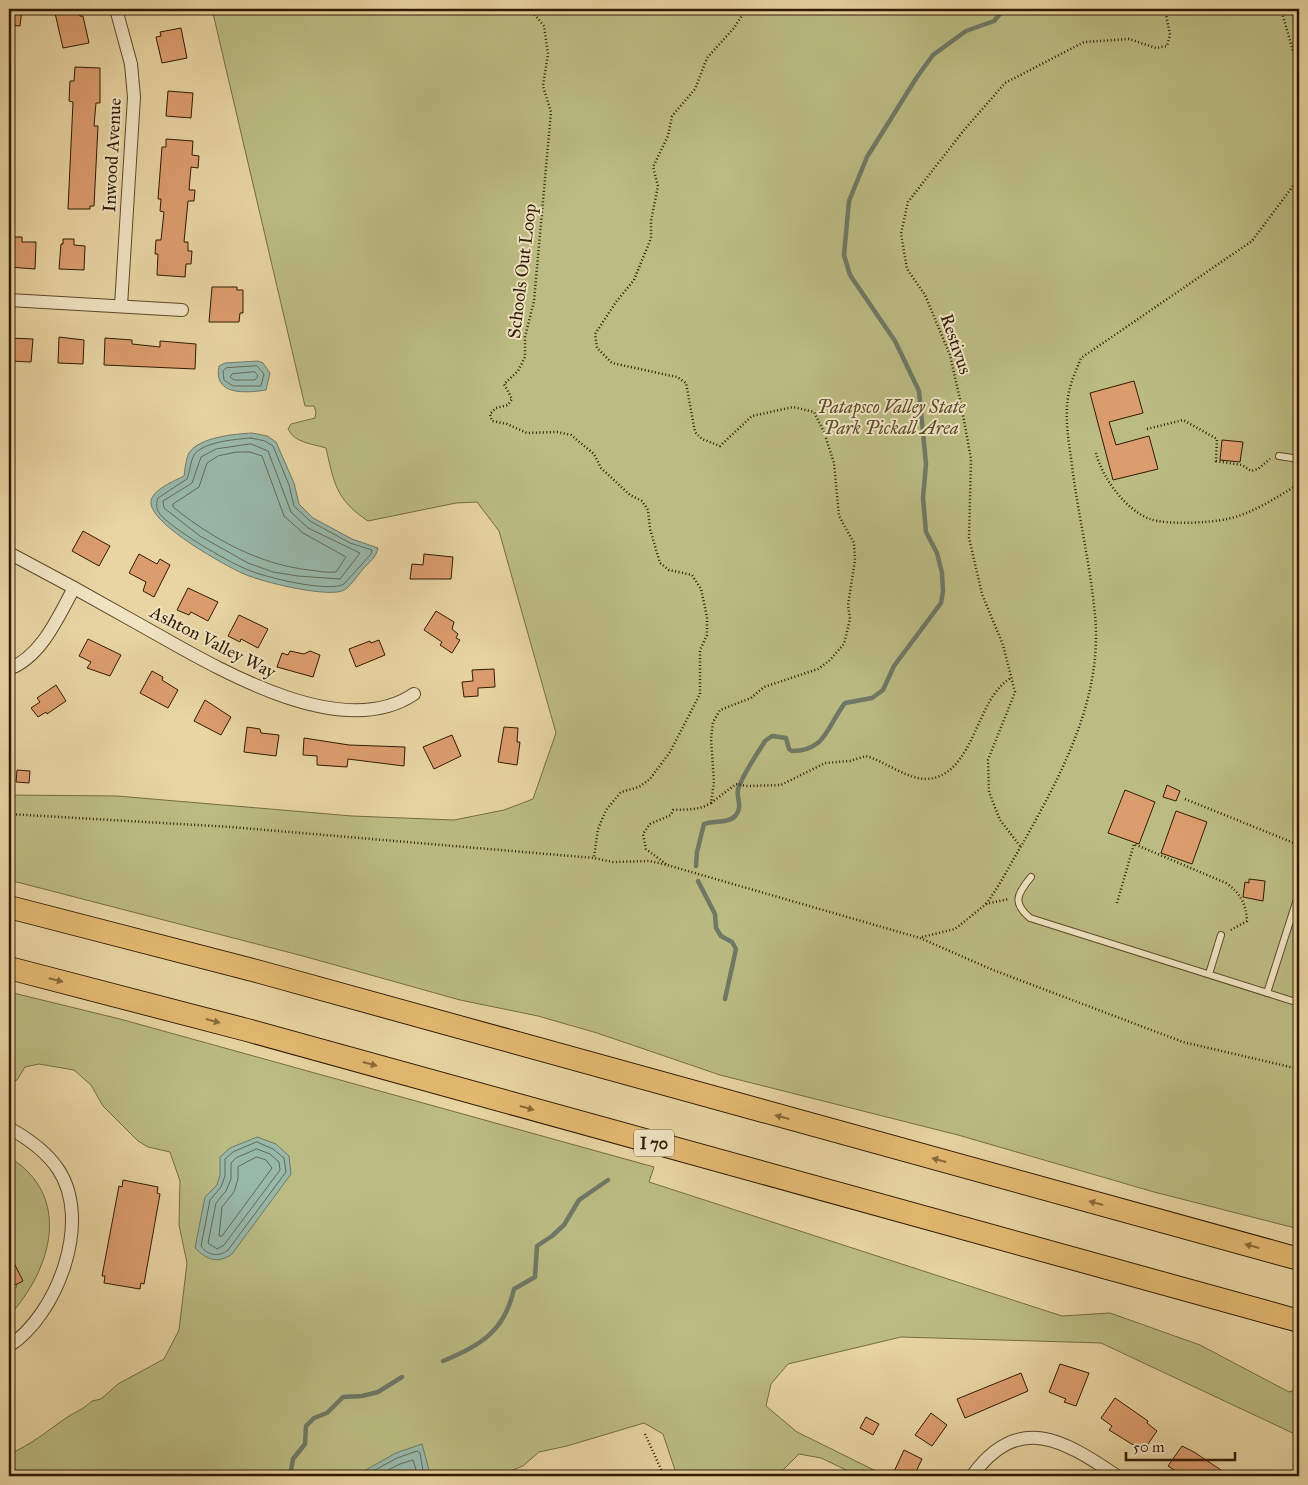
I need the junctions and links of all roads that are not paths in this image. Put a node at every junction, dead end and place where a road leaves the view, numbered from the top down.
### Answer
1 (116, 9) edge
2 (9, 300) edge
3 (120, 306) junction
4 (182, 310) dead end
5 (1279, 456) road end
6 (1299, 458) edge
7 (9, 552) edge
8 (74, 588) junction
9 (9, 670) edge
10 (414, 694) dead end
11 (1031, 877) dead end
12 (1299, 893) edge
13 (9, 907) edge
14 (1221, 935) road end
15 (9, 968) edge
16 (1209, 974) junction
17 (1267, 993) junction
18 (1299, 1003) edge
19 (9, 1128) edge
20 (1299, 1259) edge
21 (1299, 1321) edge
22 (9, 1346) edge
23 (972, 1476) edge
24 (1117, 1476) edge

1 - 3 street, Inwood Avenue
2 - 3 street
3 - 4 street
5 - 6 lane
7 - 8 street, Ashton Valley Way
8 - 9 street
8 - 10 street, Ashton Valley Way
11 - 16 lane
12 - 17 lane
20 -> 13 highway
14 - 16 lane
15 -> 21 highway, I 70
16 - 17 lane
17 - 18 lane
19 - 22 street
23 - 24 street

